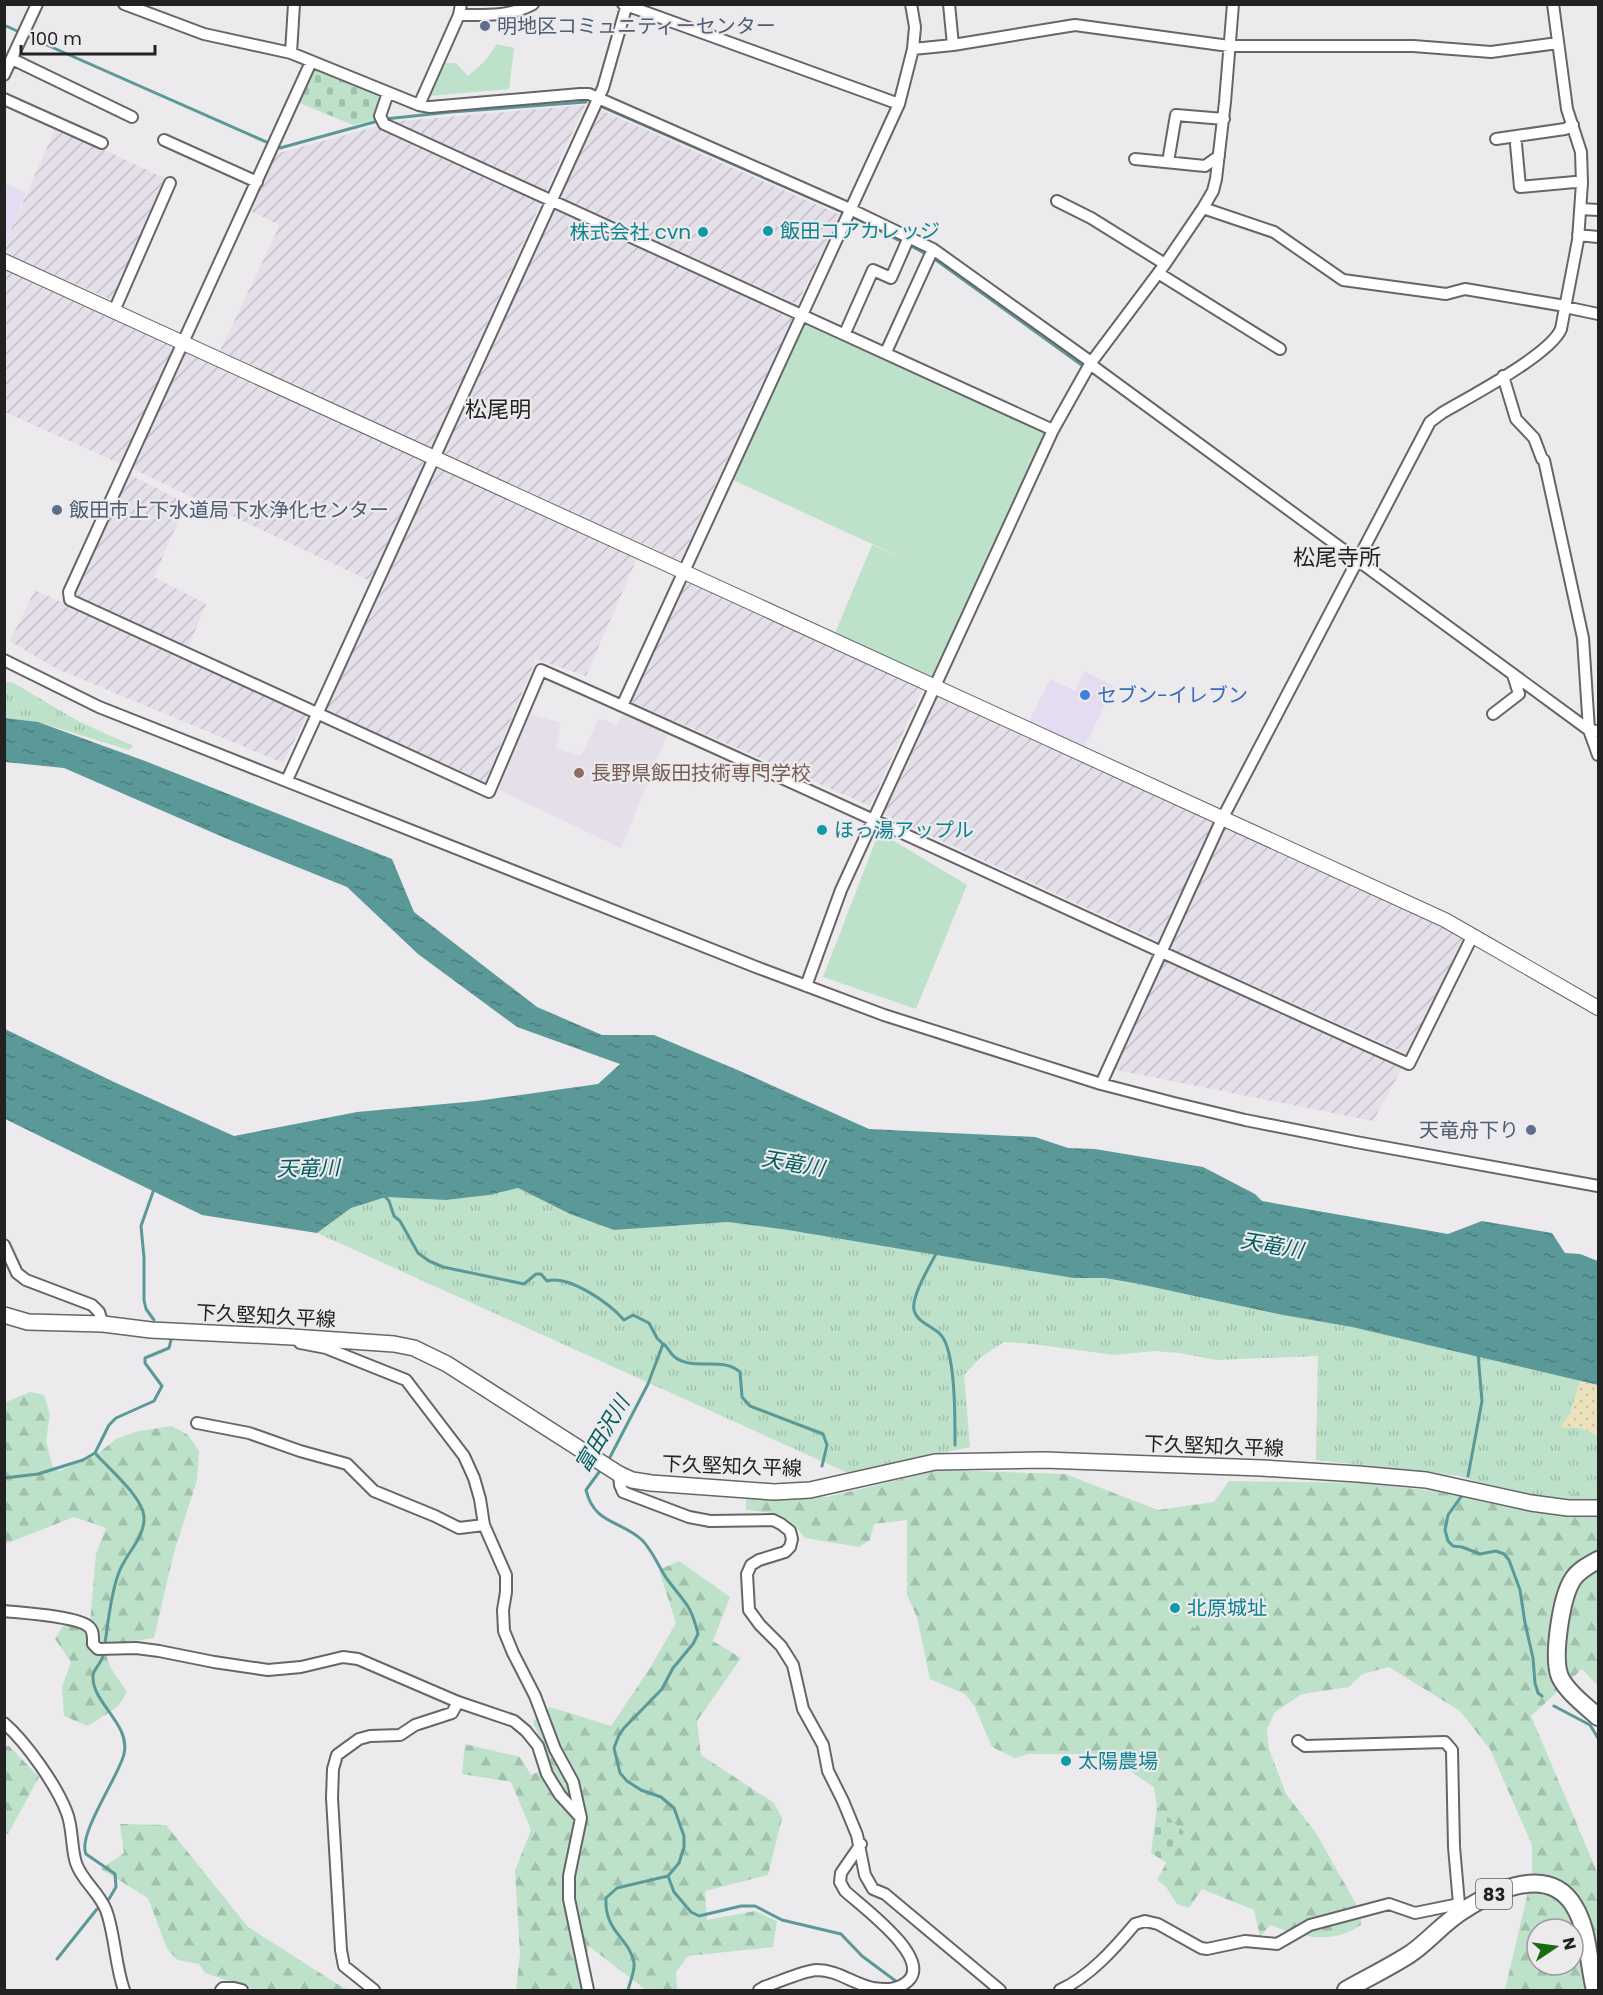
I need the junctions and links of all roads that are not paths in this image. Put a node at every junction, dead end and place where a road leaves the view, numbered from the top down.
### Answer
1 (37, 4) edge
2 (124, 4) edge
3 (294, 4) edge
4 (533, 4) edge
5 (911, 4) edge
6 (949, 4) edge
7 (1233, 4) edge
8 (1552, 4) edge
9 (626, 5) edge
10 (460, 10) edge
11 (1558, 43) junction
12 (953, 45) junction
13 (1229, 46) junction
14 (913, 49) junction
15 (291, 53) junction
16 (12, 59) junction
17 (311, 62) junction
18 (4, 75) edge
19 (388, 93) junction
20 (598, 98) junction
21 (4, 99) edge
22 (898, 104) junction
23 (419, 105) junction
24 (132, 117) dead end
25 (1224, 119) junction
26 (1573, 125) junction
27 (1496, 139) dead end
28 (164, 140) dead end
29 (102, 143) dead end
30 (1516, 144) dead end
31 (1219, 156) junction
32 (1135, 159) dead end
33 (1168, 162) junction
34 (257, 182) junction
35 (170, 183) dead end
36 (1582, 183) junction
37 (551, 200) junction
38 (1057, 201) dead end
39 (1203, 208) junction
40 (1581, 209) junction
41 (1599, 210) edge
42 (848, 213) junction
43 (1578, 235) junction
44 (909, 237) junction
45 (1599, 237) edge
46 (933, 249) junction
47 (4, 261) edge
48 (1162, 268) junction
49 (1565, 307) junction
50 (114, 310) junction
51 (803, 314) junction
52 (1599, 314) edge
53 (845, 333) junction
54 (183, 342) junction
55 (1280, 349) dead end
56 (886, 352) junction
57 (1091, 363) junction
58 (1503, 376) junction
59 (1053, 430) junction
60 (434, 458) junction
61 (1358, 561) junction
62 (683, 571) junction
63 (4, 660) edge
64 (1513, 675) junction
65 (936, 687) junction
66 (622, 706) junction
67 (316, 713) junction
68 (1493, 714) dead end
69 (1594, 731) edge
70 (1599, 755) edge
71 (287, 780) junction
72 (874, 819) junction
73 (1222, 819) junction
74 (1473, 935) junction
75 (1160, 953) junction
76 (806, 986) junction
77 (1599, 1008) edge
78 (1101, 1084) junction
79 (1599, 1186) edge
80 (4, 1245) edge
81 (4, 1315) edge
82 (103, 1324) junction
83 (292, 1337) junction
84 (197, 1423) dead end
85 (610, 1469) junction
86 (1599, 1508) edge
87 (484, 1525) junction
88 (1599, 1560) edge
89 (4, 1611) edge
90 (458, 1702) junction
91 (1599, 1717) edge
92 (4, 1723) edge
93 (1298, 1741) dead end
94 (580, 1818) junction
95 (861, 1844) junction
96 (1461, 1907) junction
97 (996, 1989) edge
98 (124, 1990) edge
99 (221, 1990) edge
100 (242, 1990) edge
101 (374, 1990) edge
102 (588, 1990) edge
103 (759, 1990) edge
104 (1060, 1990) edge
105 (1346, 1990) edge
106 (1595, 1990) edge

1 - 16 street
2 - 15 street
3 - 15 street
4 - 10 street
5 - 14 street
6 - 12 street
7 - 13 street
8 - 11 street
9 - 20 street
9 - 22 street
10 - 23 street
11 - 13 street
11 - 26 street
12 - 13 street
12 - 14 street
13 - 25 street
14 - 22 street
15 - 17 street
16 - 18 street
16 - 24 street
17 - 19 street
17 - 34 street
19 - 23 street
19 - 37 street
20 - 23 street
20 - 37 street
20 - 42 street
21 - 29 street
22 - 42 street
25 - 31 street
25 - 33 street
26 - 27 street
26 - 36 street
28 - 34 street
30 - 36 street
31 - 33 street
31 - 39 street
32 - 33 street
34 - 54 street
35 - 50 street
36 - 40 street
37 - 51 street
37 - 60 street
38 - 48 street
39 - 48 street
39 - 49 street
40 - 41 street
40 - 43 street
42 - 44 street
42 - 51 street
43 - 45 street
43 - 49 street
44 - 46 street
44 - 53 street
46 - 56 street
46 - 57 street
47 - 50 street
48 - 55 street
48 - 57 street
49 - 52 street
49 - 58 street
50 - 54 street
51 - 53 street
51 - 62 street
53 - 56 street
54 - 60 street
54 - 67 street
56 - 59 street
57 - 59 street
57 - 61 street
58 - 61 street
58 - 69 street
59 - 65 street
60 - 62 street
60 - 67 street
61 - 64 street
61 - 73 street
62 - 65 street
62 - 66 street
63 - 71 street
64 - 68 street
64 - 69 street
65 - 72 street
65 - 73 street
66 - 67 street
66 - 72 street
67 - 71 street
69 - 70 street
71 - 76 street
72 - 75 street
72 - 76 street
73 - 74 street
73 - 75 street
74 - 75 street
74 - 77 street
75 - 78 street
76 - 78 street
78 - 79 street
80 - 82 street
81 - 82 main road, 下久堅知久平線
82 - 83 main road, 下久堅知久平線
83 - 85 main road, 下久堅知久平線
83 - 87 street
84 - 87 street
85 - 86 main road, 下久堅知久平線
85 - 95 street
87 - 94 street
88 - 91 main road
89 - 90 street
90 - 94 street
90 - 101 street
92 - 98 street
93 - 96 street
94 - 102 street
95 - 97 street
95 - 103 street
96 - 104 street
96 - 105 main road, 83
96 - 106 main road, 83
99 - 100 street

